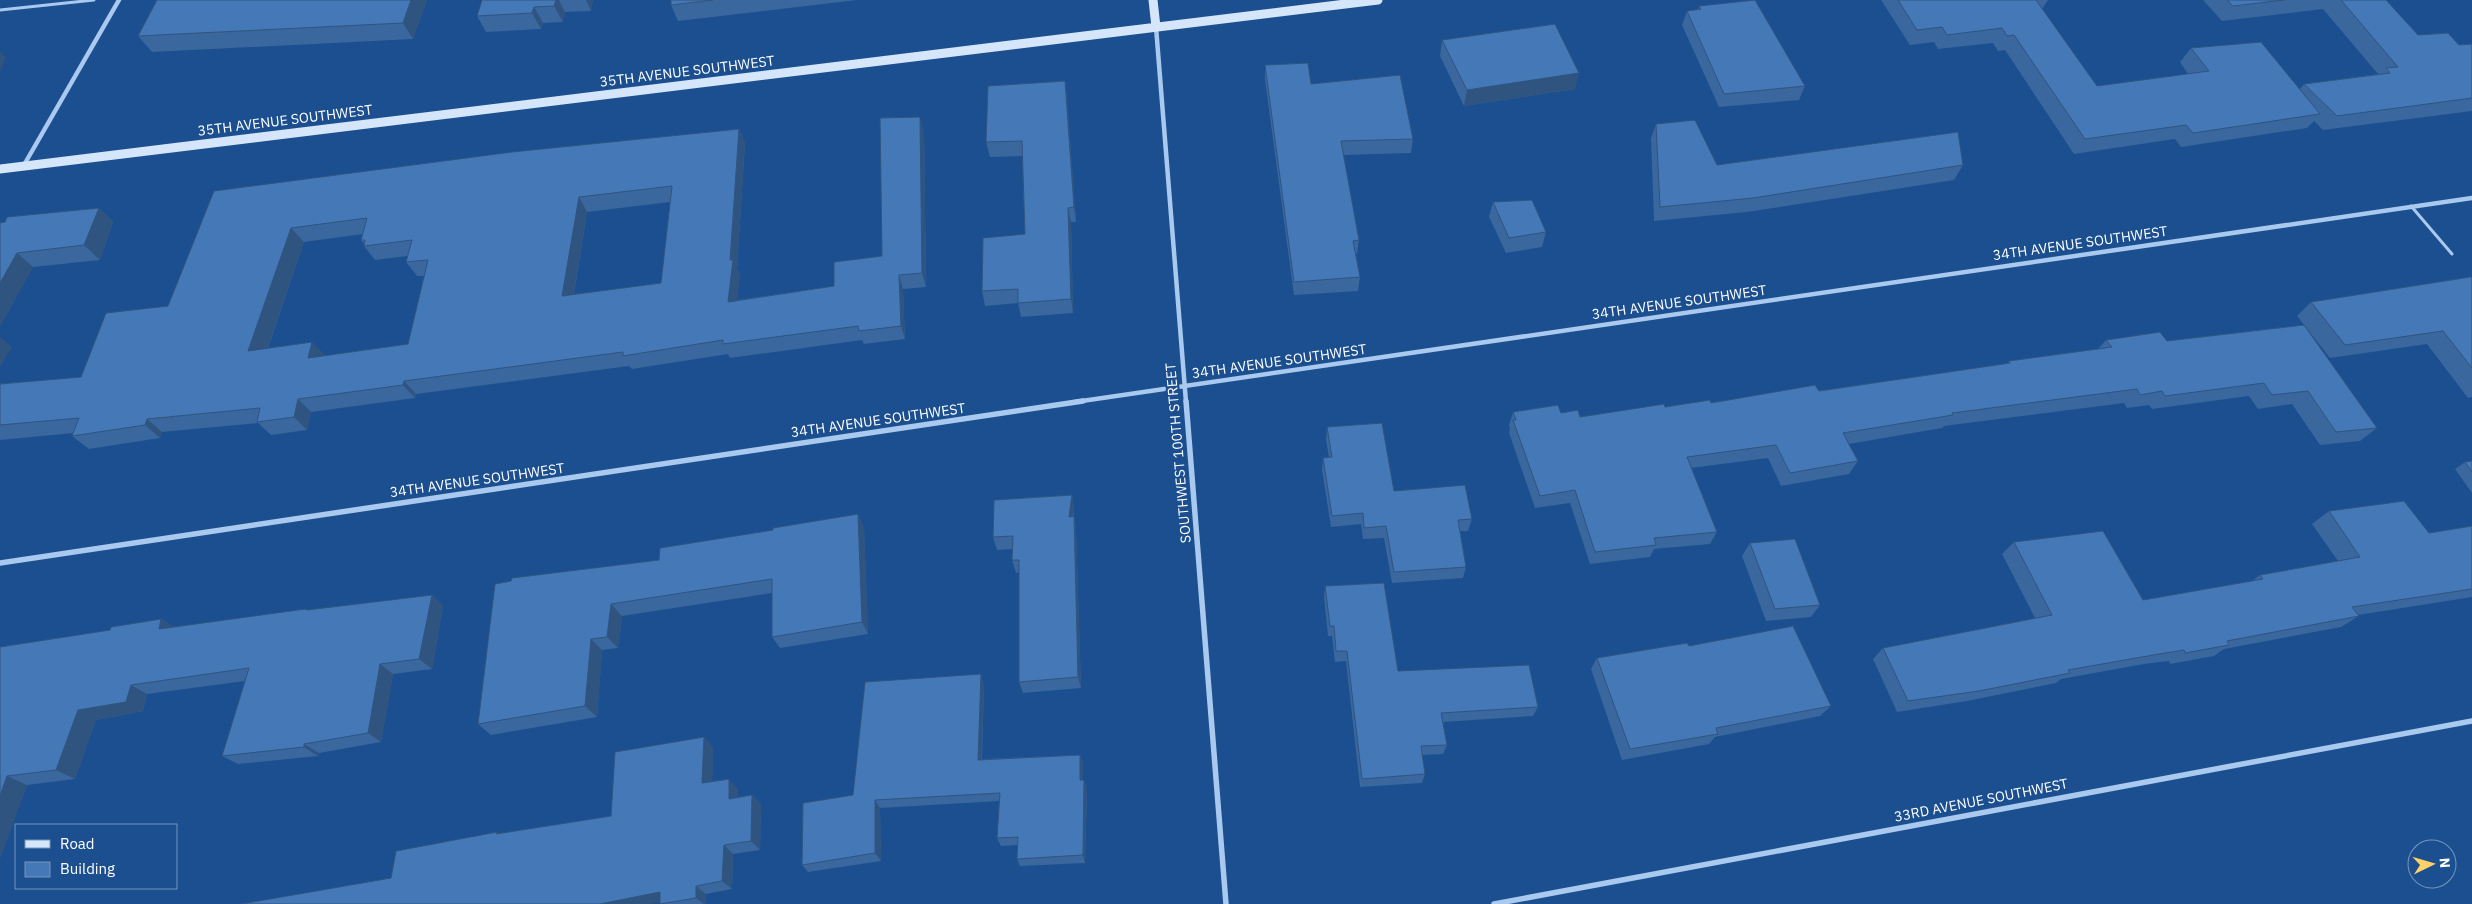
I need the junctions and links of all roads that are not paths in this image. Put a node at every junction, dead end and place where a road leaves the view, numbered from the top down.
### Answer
1 (94, 0) edge
2 (119, 0) edge
3 (1153, 0) edge
4 (1378, 0) edge
5 (0, 10) edge
6 (1156, 27) junction
7 (24, 166) junction
8 (0, 169) edge
9 (2472, 198) edge
10 (2411, 206) junction
11 (2452, 254) dead end
12 (1185, 386) junction
13 (0, 562) edge
14 (2472, 721) edge
15 (1226, 904) edge
16 (1494, 904) edge

1 - 5 lane
2 - 7 street
3 - 6 street, SOUTHWEST 100TH STREET
4 - 6 street, 35TH AVENUE SOUTHWEST
6 - 7 street, 35TH AVENUE SOUTHWEST
6 - 12 street, SOUTHWEST 100TH STREET
7 - 8 street, 35TH AVENUE SOUTHWEST
9 - 10 street, 34TH AVENUE SOUTHWEST
10 - 11 lane
10 - 12 street, 34TH AVENUE SOUTHWEST
12 - 13 street, 34TH AVENUE SOUTHWEST
12 - 15 street, SOUTHWEST 100TH STREET
14 - 16 street, 33RD AVENUE SOUTHWEST

